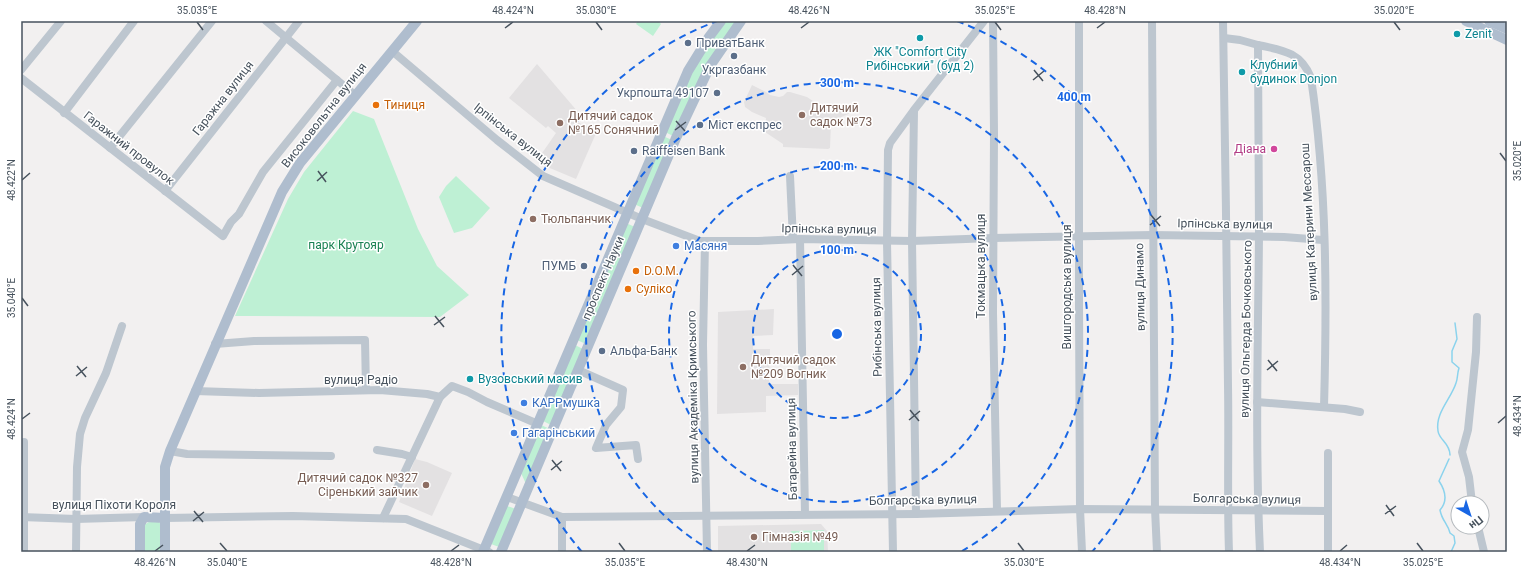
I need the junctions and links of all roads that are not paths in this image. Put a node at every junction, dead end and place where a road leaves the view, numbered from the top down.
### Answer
1 (61, 21) edge
2 (134, 21) edge
3 (212, 21) edge
4 (266, 21) edge
5 (300, 21) edge
6 (417, 21) edge
7 (721, 21) edge
8 (741, 21) edge
9 (984, 21) edge
10 (992, 21) edge
11 (1079, 21) edge
12 (1152, 21) edge
13 (1223, 21) edge
14 (1466, 21) edge
15 (1489, 21) edge
16 (1507, 29) edge
17 (286, 38) junction
18 (1224, 38) junction
19 (1507, 40) edge
20 (1258, 45) junction
21 (392, 51) junction
22 (21, 70) edge
23 (21, 78) edge
24 (337, 80) junction
25 (355, 95) junction
26 (914, 110) junction
27 (64, 113) junction
28 (110, 148) junction
29 (790, 176) dead end
30 (165, 191) junction
31 (628, 212) junction
32 (642, 219) junction
33 (1152, 235) junction
34 (223, 236) joint
35 (1079, 236) junction
36 (1227, 236) junction
37 (1259, 237) junction
38 (993, 238) junction
39 (796, 239) junction
40 (1323, 240) junction
41 (912, 241) junction
42 (706, 242) junction
43 (887, 242) junction
44 (1477, 317) dead end
45 (122, 326) dead end
46 (215, 344) junction
47 (578, 370) junction
48 (366, 390) junction
49 (195, 391) junction
50 (440, 397) junction
51 (1257, 402) junction
52 (1324, 407) junction
53 (1360, 412) dead end
54 (538, 424) junction
55 (24, 442) dead end
56 (377, 450) dead end
57 (170, 451) junction
58 (1328, 453) dead end
59 (331, 456) dead end
60 (412, 457) junction
61 (638, 459) dead end
62 (1471, 495) edge
63 (507, 497) junction
64 (522, 502) junction
65 (1080, 509) junction
66 (1155, 509) junction
67 (997, 510) junction
68 (1227, 511) junction
69 (1258, 511) junction
70 (1328, 511) junction
71 (892, 513) junction
72 (805, 514) junction
73 (916, 514) junction
74 (707, 516) junction
75 (22, 517) edge
76 (562, 517) junction
77 (144, 518) junction
78 (165, 518) junction
79 (383, 518) junction
80 (76, 519) junction
81 (1480, 535) edge
82 (485, 551) edge
83 (24, 552) edge
84 (76, 552) edge
85 (140, 552) edge
86 (165, 552) edge
87 (501, 552) edge
88 (562, 552) edge
89 (708, 552) edge
90 (893, 552) edge
91 (1082, 552) edge
92 (1157, 552) edge
93 (1228, 552) edge
94 (1260, 552) edge
95 (1328, 552) edge
96 (1484, 552) edge

1 - 22 street
2 - 27 street
3 - 28 street
4 - 17 street
5 - 17 street, Гаражна вулиця
6 - 21 main road, Високовольтна вулиця
7 - 31 main road, проспект Науки
8 - 32 main road, проспект Науки
9 - 26 street, Рибінська вулиця
10 - 38 street, Токмацька вулиця
11 - 35 street, Вишгородська вулиця
12 - 33 street, вулиця Динамо
13 - 18 street, вулиця Ольгерда Бочковського
14 - 19 main road
15 - 16 main road
17 - 24 street
17 - 30 street, Гаражна вулиця
18 - 20 street
18 - 36 street, вулиця Ольгерда Бочковського
20 - 37 street, вулиця Ольгерда Бочковського
20 - 40 street, вулиця Катерини Мессарош
21 - 25 main road, Високовольтна вулиця
21 - 31 street, Ірпінська вулиця
23 - 27 street, Гаражний провулок
24 - 25 street
24 - 34 street, Високовольтна вулиця
25 - 46 main road, Високовольтна вулиця
26 - 41 street
26 - 43 street, Рибінська вулиця
27 - 28 street, Гаражний провулок
28 - 30 street, Гаражний провулок
29 - 39 street, Батарейна вулиця
30 - 34 street, Гаражний провулок
31 - 32 street, Ірпінська вулиця
31 - 54 main road, проспект Науки
32 - 42 street, Ірпінська вулиця
32 - 47 main road, проспект Науки
33 - 35 street, Ірпінська вулиця
33 - 36 street, Ірпінська вулиця
33 - 66 street, вулиця Динамо
35 - 38 street, Ірпінська вулиця
35 - 65 street, Вишгородська вулиця
36 - 37 street, Ірпінська вулиця
36 - 68 street, вулиця Ольгерда Бочковського
37 - 40 street, Ірпінська вулиця
37 - 51 street, вулиця Ольгерда Бочковського
38 - 41 street, Ірпінська вулиця
38 - 67 street, Токмацька вулиця
39 - 42 street, Ірпінська вулиця
39 - 43 street, Ірпінська вулиця
39 - 72 street, Батарейна вулиця
40 - 52 street, вулиця Катерини Мессарош
41 - 43 street, Ірпінська вулиця
41 - 73 street
42 - 74 street, вулиця Академіка Кримського
43 - 71 street, Рибінська вулиця
44 - 62 street
45 - 80 street
46 - 48 street
46 - 49 main road, Високовольтна вулиця
47 - 61 street
47 - 64 main road, проспект Науки
48 - 49 street, вулиця Радіо
48 - 50 street, вулиця Радіо
49 - 57 main road, Високовольтна вулиця
50 - 54 street
50 - 60 street
51 - 52 street
51 - 69 street, вулиця Ольгерда Бочковського
52 - 53 street
54 - 63 main road, проспект Науки
55 - 75 street
56 - 60 street
57 - 59 street
57 - 78 main road, Високовольтна вулиця
58 - 70 street
60 - 79 street
63 - 64 street, Болгарська вулиця
63 - 82 main road, проспект Науки
64 - 76 street, Болгарська вулиця
64 - 87 main road, проспект Науки
65 - 66 street, Болгарська вулиця
65 - 67 street, Болгарська вулиця
65 - 91 street, Вишгородська вулиця
66 - 68 street, Болгарська вулиця
66 - 92 street, вулиця Динамо
67 - 73 street, Болгарська вулиця
68 - 69 street, Болгарська вулиця
68 - 93 street, вулиця Ольгерда Бочковського
69 - 70 street, Болгарська вулиця
69 - 94 street, вулиця Ольгерда Бочковського
70 - 95 street
71 - 72 street, Болгарська вулиця
71 - 73 street, Болгарська вулиця
71 - 90 street, Рибінська вулиця
72 - 74 street, Болгарська вулиця
74 - 76 street, Болгарська вулиця
74 - 89 street, вулиця Академіка Кримського
75 - 80 street, вулиця Піхоти Короля
75 - 83 street
76 - 88 street
77 - 78 main road, вулиця Піхоти Короля
77 - 80 street, вулиця Піхоти Короля
77 - 85 main road
78 - 79 street, вулиця Піхоти Короля
78 - 86 main road, Високовольтна вулиця
79 - 82 street, вулиця Піхоти Короля
80 - 84 street
81 - 96 street

